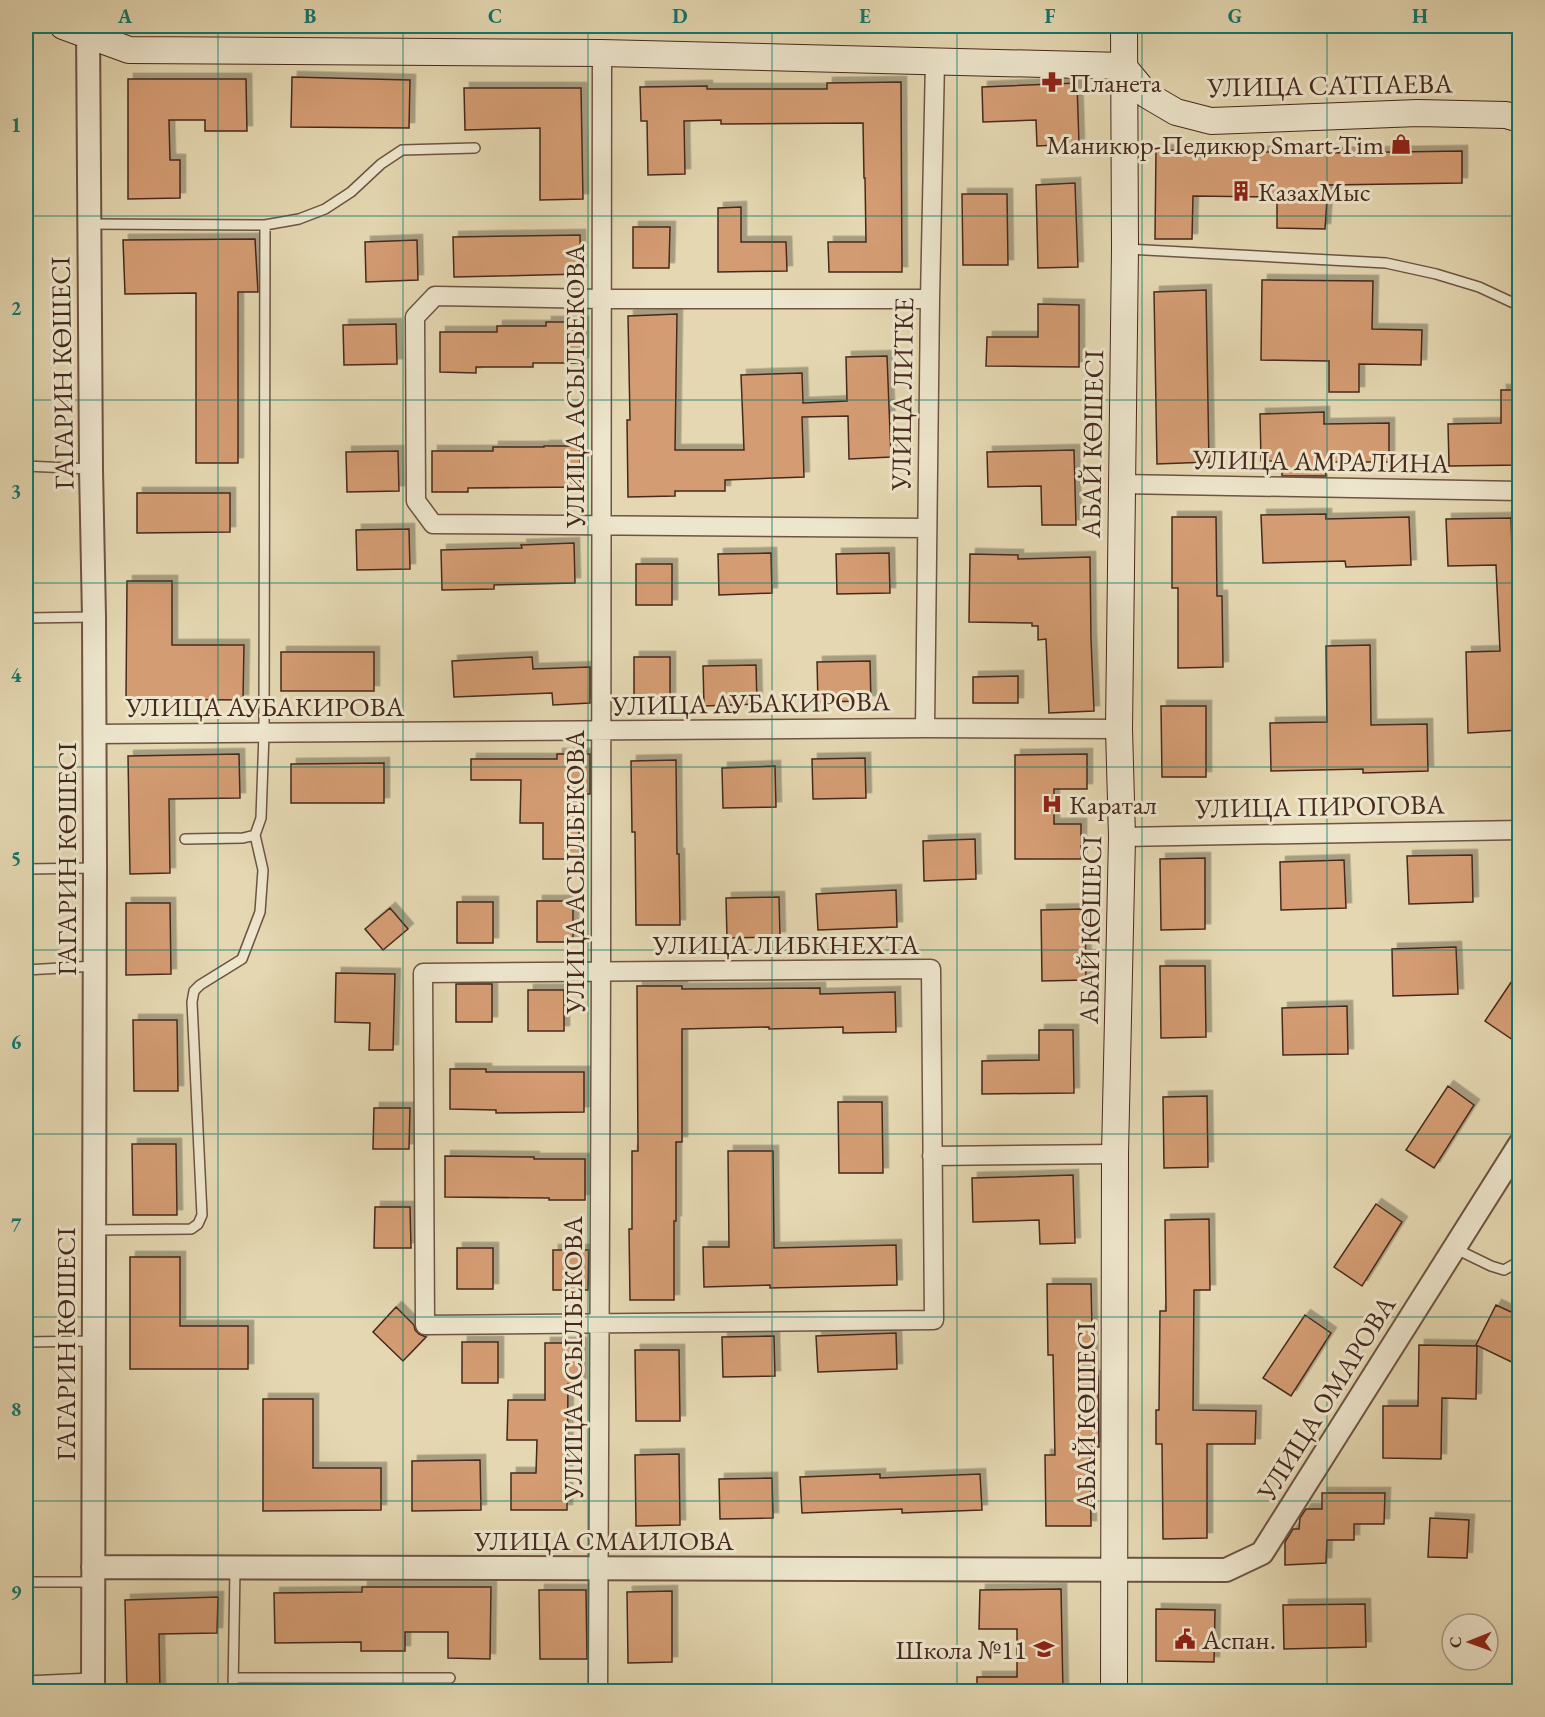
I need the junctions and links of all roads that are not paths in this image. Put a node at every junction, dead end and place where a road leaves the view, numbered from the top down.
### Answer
1 (63, 26) edge
2 (1124, 26) edge
3 (88, 30) edge
4 (602, 53) junction
5 (935, 61) junction
6 (1123, 66) junction
7 (1520, 119) edge
8 (475, 148) dead end
9 (89, 224) junction
10 (265, 225) junction
11 (1125, 249) junction
12 (602, 299) junction
13 (930, 299) junction
14 (1520, 306) edge
15 (26, 466) edge
16 (91, 469) junction
17 (1121, 484) junction
18 (1520, 491) edge
19 (601, 525) junction
20 (927, 528) junction
21 (94, 616) junction
22 (26, 618) edge
23 (925, 728) junction
24 (1119, 729) junction
25 (602, 731) junction
26 (264, 733) junction
27 (95, 734) junction
28 (1520, 830) edge
29 (255, 835) junction
30 (1122, 837) junction
31 (185, 839) dead end
32 (95, 868) junction
33 (26, 869) edge
34 (95, 966) junction
35 (26, 970) edge
36 (602, 972) junction
37 (1520, 1144) edge
38 (1116, 1154) junction
39 (933, 1156) junction
40 (94, 1230) junction
41 (1454, 1248) junction
42 (1520, 1261) edge
43 (599, 1323) junction
44 (94, 1341) junction
45 (26, 1342) edge
46 (235, 1568) junction
47 (598, 1569) junction
48 (1115, 1570) junction
49 (93, 1575) junction
50 (26, 1582) edge
51 (233, 1678) junction
52 (450, 1678) dead end
53 (26, 1681) edge
54 (93, 1685) edge
55 (232, 1692) edge
56 (598, 1692) edge
57 (1114, 1692) edge

1 - 3 main road
2 - 6 main road, АБАЙ КӨШЕСІ
3 - 4 main road
3 - 9 street, ГАГАРИН КӨШЕСІ
4 - 5 main road
4 - 12 street, УЛИЦА АСЫЛБЕКОВА
5 - 6 main road
5 - 13 street, УЛИЦА ЛИТКЕ
6 - 7 main road, УЛИЦА САТПАЕВА
6 - 11 main road, АБАЙ КӨШЕСІ
8 - 10 lane
9 - 10 lane
9 - 16 street, ГАГАРИН КӨШЕСІ
10 - 26 lane
11 - 14 lane
11 - 17 main road, АБАЙ КӨШЕСІ
12 - 13 street
12 - 19 street, УЛИЦА АСЫЛБЕКОВА
12 - 19 street
13 - 20 street, УЛИЦА ЛИТКЕ
15 - 16 lane
16 - 21 street, ГАГАРИН КӨШЕСІ
17 - 18 street, УЛИЦА АМРАЛИНА
17 - 24 main road, АБАЙ КӨШЕСІ
19 - 20 street
19 - 25 street, УЛИЦА АСЫЛБЕКОВА
20 - 23 street, УЛИЦА ЛИТКЕ
21 - 22 lane
21 - 27 street, ГАГАРИН КӨШЕСІ
23 - 24 street, УЛИЦА АУБАКИРОВА
23 - 25 street, УЛИЦА АУБАКИРОВА
24 - 30 main road, АБАЙ КӨШЕСІ
25 - 26 street, УЛИЦА АУБАКИРОВА
25 - 36 street, УЛИЦА АСЫЛБЕКОВА
26 - 27 street, УЛИЦА АУБАКИРОВА
26 - 29 lane
27 - 32 street, ГАГАРИН КӨШЕСІ
28 - 30 street, УЛИЦА ПИРОГОВА
29 - 31 lane
29 - 40 lane
30 - 38 main road, АБАЙ КӨШЕСІ
32 - 33 lane
32 - 34 street, ГАГАРИН КӨШЕСІ
34 - 35 lane
34 - 40 street, ГАГАРИН КӨШЕСІ
36 - 39 street, УЛИЦА ЛИБКНЕХТА
36 - 43 street, УЛИЦА АСЫЛБЕКОВА
36 - 43 street, УЛИЦА ЛИБКНЕХТА
37 - 41 street, УЛИЦА ОМАРОВА
38 - 39 street
38 - 48 main road, АБАЙ КӨШЕСІ
39 - 43 street, УЛИЦА ЛИБКНЕХТА
40 - 44 street, ГАГАРИН КӨШЕСІ
41 - 42 lane
41 - 48 street, УЛИЦА ОМАРОВА
43 - 47 street, УЛИЦА АСЫЛБЕКОВА
44 - 45 lane
44 - 49 street, ГАГАРИН КӨШЕСІ
46 - 47 street, УЛИЦА СМАИЛОВА
46 - 49 street, УЛИЦА СМАИЛОВА
46 - 51 lane
47 - 48 street, УЛИЦА СМАИЛОВА
47 - 56 street, УЛИЦА АСЫЛБЕКОВА
48 - 57 main road, АБАЙ КӨШЕСІ
49 - 50 lane
49 - 54 street, ГАГАРИН КӨШЕСІ
51 - 52 lane
51 - 55 lane
53 - 54 lane

